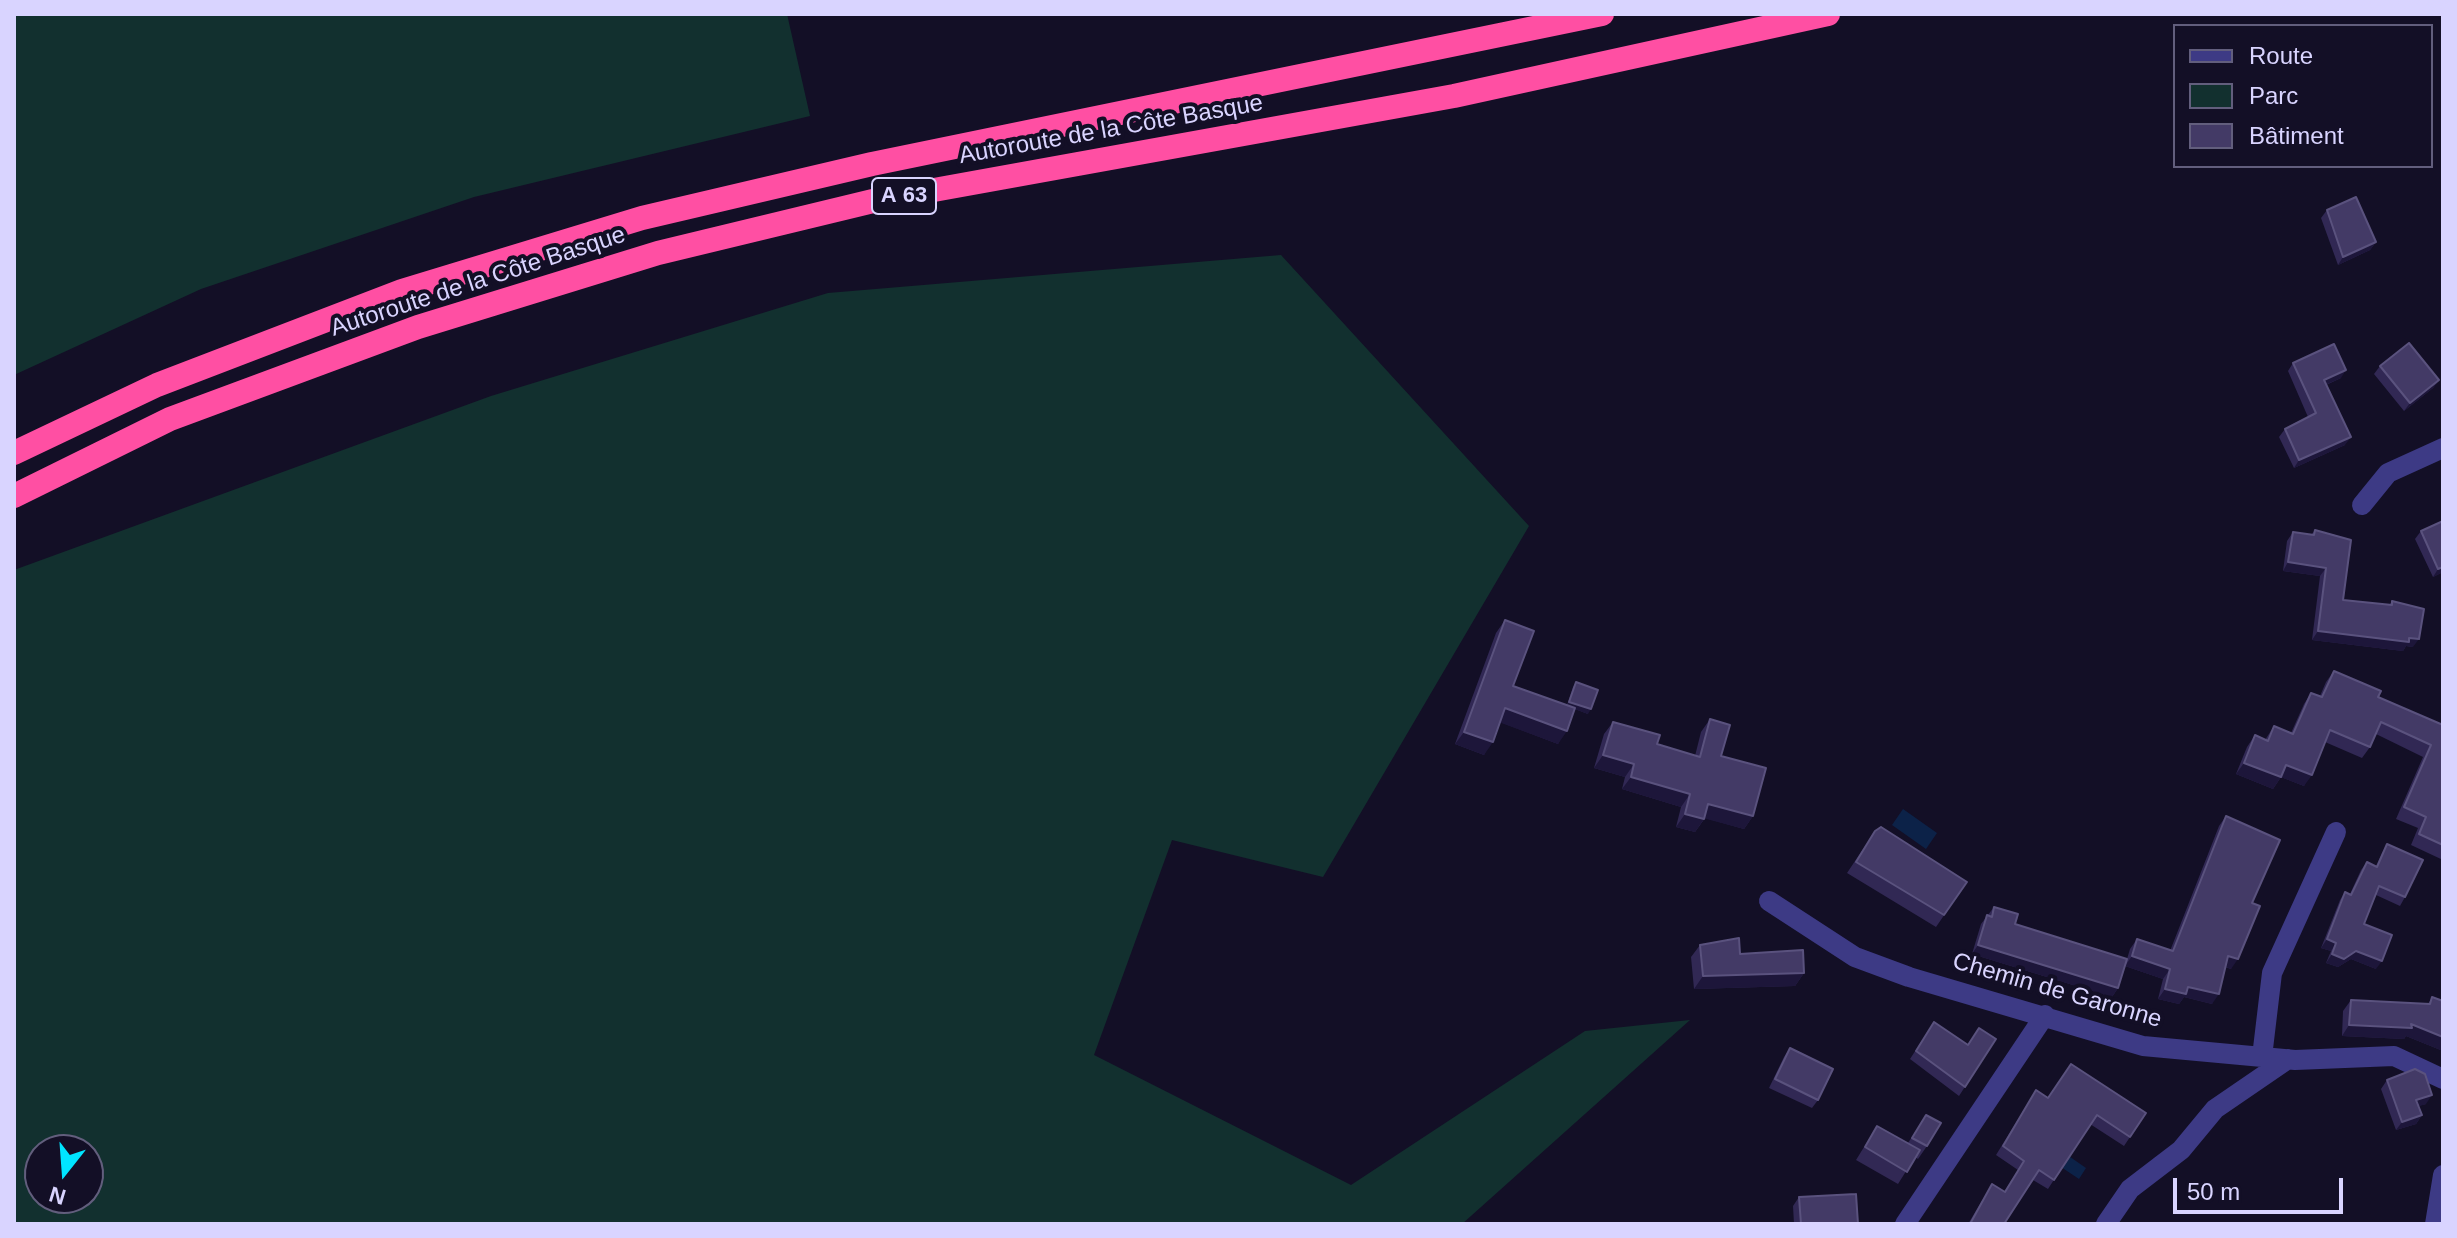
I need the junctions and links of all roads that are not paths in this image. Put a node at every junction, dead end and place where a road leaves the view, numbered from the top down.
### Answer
1 (1602, 14) edge
2 (1828, 14) edge
3 (2443, 448) edge
4 (14, 453) edge
5 (14, 496) edge
6 (2362, 505) dead end
7 (2336, 832) dead end
8 (1769, 901) dead end
9 (2045, 1015) junction
10 (2262, 1057) junction
11 (2288, 1059) junction
12 (2443, 1079) edge
13 (2443, 1175) edge
14 (1905, 1224) edge
15 (2106, 1224) edge
16 (2435, 1224) edge

1 - 4 highway, Autoroute de la Côte Basque / A 63
2 - 5 highway, Autoroute de la Côte Basque / A 63
3 - 6 street
7 - 10 street
8 - 9 street, Chemin de Garonne
9 - 10 street, Chemin de Garonne
9 - 14 street
10 - 11 street, Chemin de Garonne
11 - 12 street, Chemin de Garonne
11 - 15 street
13 - 16 street

